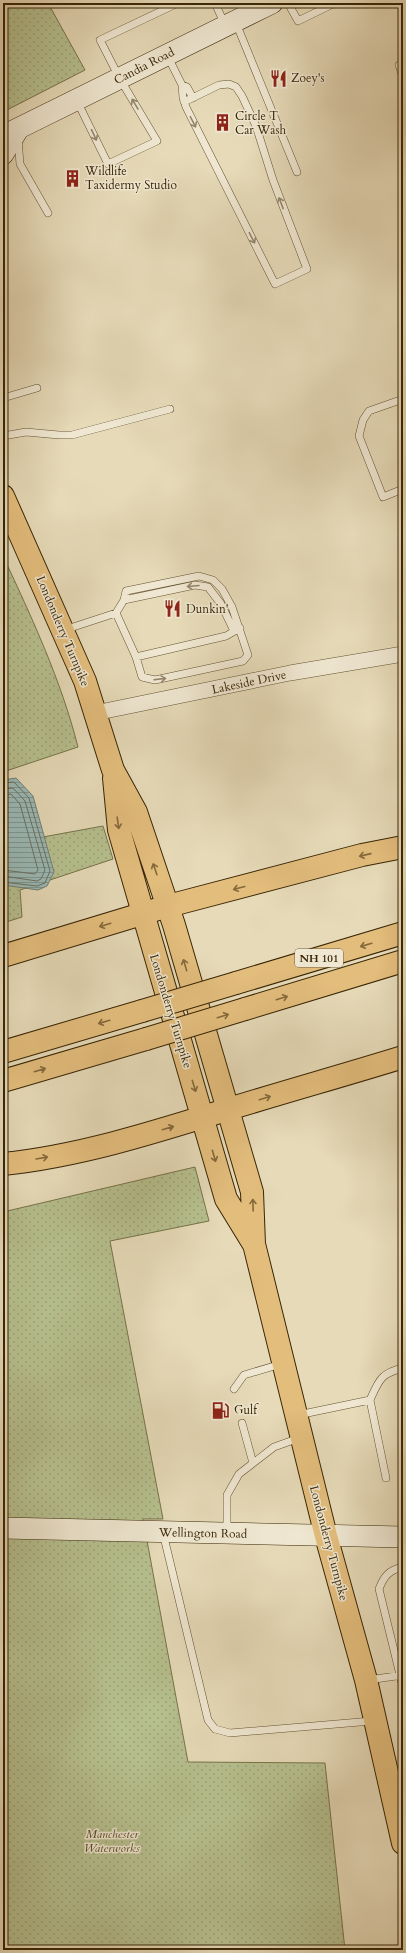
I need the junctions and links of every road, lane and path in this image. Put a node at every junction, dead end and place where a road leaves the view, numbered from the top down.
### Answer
1 (178, 3) edge
2 (215, 3) edge
3 (274, 3) edge
4 (335, 3) edge
5 (231, 23) junction
6 (167, 55) junction
7 (398, 65) dead end
8 (403, 77) edge
9 (120, 79) junction
10 (182, 85) junction
11 (193, 98) junction
12 (76, 100) junction
13 (184, 102) junction
14 (10, 133) edge
15 (3, 154) edge
16 (297, 172) dead end
17 (48, 213) dead end
18 (37, 388) dead end
19 (3, 398) edge
20 (403, 398) edge
21 (170, 409) dead end
22 (3, 436) edge
23 (403, 489) edge
24 (3, 496) edge
25 (124, 600) junction
26 (116, 613) junction
27 (237, 629) junction
28 (64, 630) junction
29 (403, 654) edge
30 (136, 657) junction
31 (95, 713) junction
32 (113, 770) junction
33 (403, 847) edge
34 (168, 906) junction
35 (142, 914) junction
36 (403, 934) edge
37 (3, 956) edge
38 (403, 961) edge
39 (3, 1052) edge
40 (403, 1057) edge
41 (3, 1081) edge
42 (228, 1110) junction
43 (203, 1118) junction
44 (3, 1164) edge
45 (254, 1244) junction
46 (283, 1364) junction
47 (403, 1368) edge
48 (234, 1389) dead end
49 (370, 1400) junction
50 (296, 1416) junction
51 (242, 1423) dead end
52 (301, 1437) junction
53 (253, 1464) junction
54 (386, 1478) dead end
55 (3, 1528) edge
56 (163, 1532) junction
57 (227, 1534) junction
58 (326, 1536) junction
59 (403, 1537) edge
60 (403, 1567) edge
61 (402, 1675) edge
62 (366, 1680) junction
63 (403, 1687) edge
64 (374, 1721) junction
65 (403, 1843) edge

1 - 9 lane
2 - 5 lane
3 - 4 lane
3 - 5 main road, Candia Road
5 - 6 main road, Candia Road
5 - 16 lane
6 - 9 main road, Candia Road
6 - 10 lane
7 - 8 lane
9 - 12 main road, Candia Road
12 -> 9 lane
10 - 11 lane
10 - 13 lane
11 - 13 lane
13 -> 11 lane
12 - 14 main road, Candia Road
14 - 15 main road
14 - 17 lane
18 - 19 lane
20 - 23 lane
21 - 22 lane
24 - 28 main road, Londonderry Turnpike
25 - 26 lane
27 -> 25 lane
25 - 27 lane
26 - 28 lane
26 - 30 lane
27 - 30 lane
30 -> 27 lane
28 - 31 main road, Londonderry Turnpike
29 - 31 street, Lakeside Drive
31 - 32 main road, Londonderry Turnpike
34 -> 32 main road, Londonderry Turnpike
32 -> 35 main road, Londonderry Turnpike
33 -> 34 main road
34 - 35 main road
42 -> 34 main road, Londonderry Turnpike
35 -> 37 main road
35 -> 43 main road, Londonderry Turnpike
36 -> 39 main road, NH 101, bridge
41 -> 38 main road, NH 101, bridge
42 -> 40 main road
42 - 43 main road
45 -> 42 main road, Londonderry Turnpike
44 -> 43 main road
43 -> 45 main road, Londonderry Turnpike
45 - 46 main road, Londonderry Turnpike
46 - 48 lane
46 - 50 main road, Londonderry Turnpike
47 - 49 lane
49 - 50 lane
49 - 54 lane
50 - 52 main road, Londonderry Turnpike
51 - 53 lane
52 - 53 lane
52 - 58 main road, Londonderry Turnpike
53 - 57 lane
55 - 56 main road, Wellington Road
56 - 57 main road, Wellington Road
56 - 64 lane
57 - 58 main road, Wellington Road
58 - 59 main road, Wellington Road
58 - 62 main road, Londonderry Turnpike
60 - 61 lane
61 - 62 lane
61 - 63 lane
62 - 64 main road, Londonderry Turnpike
64 - 65 main road, Londonderry Turnpike

